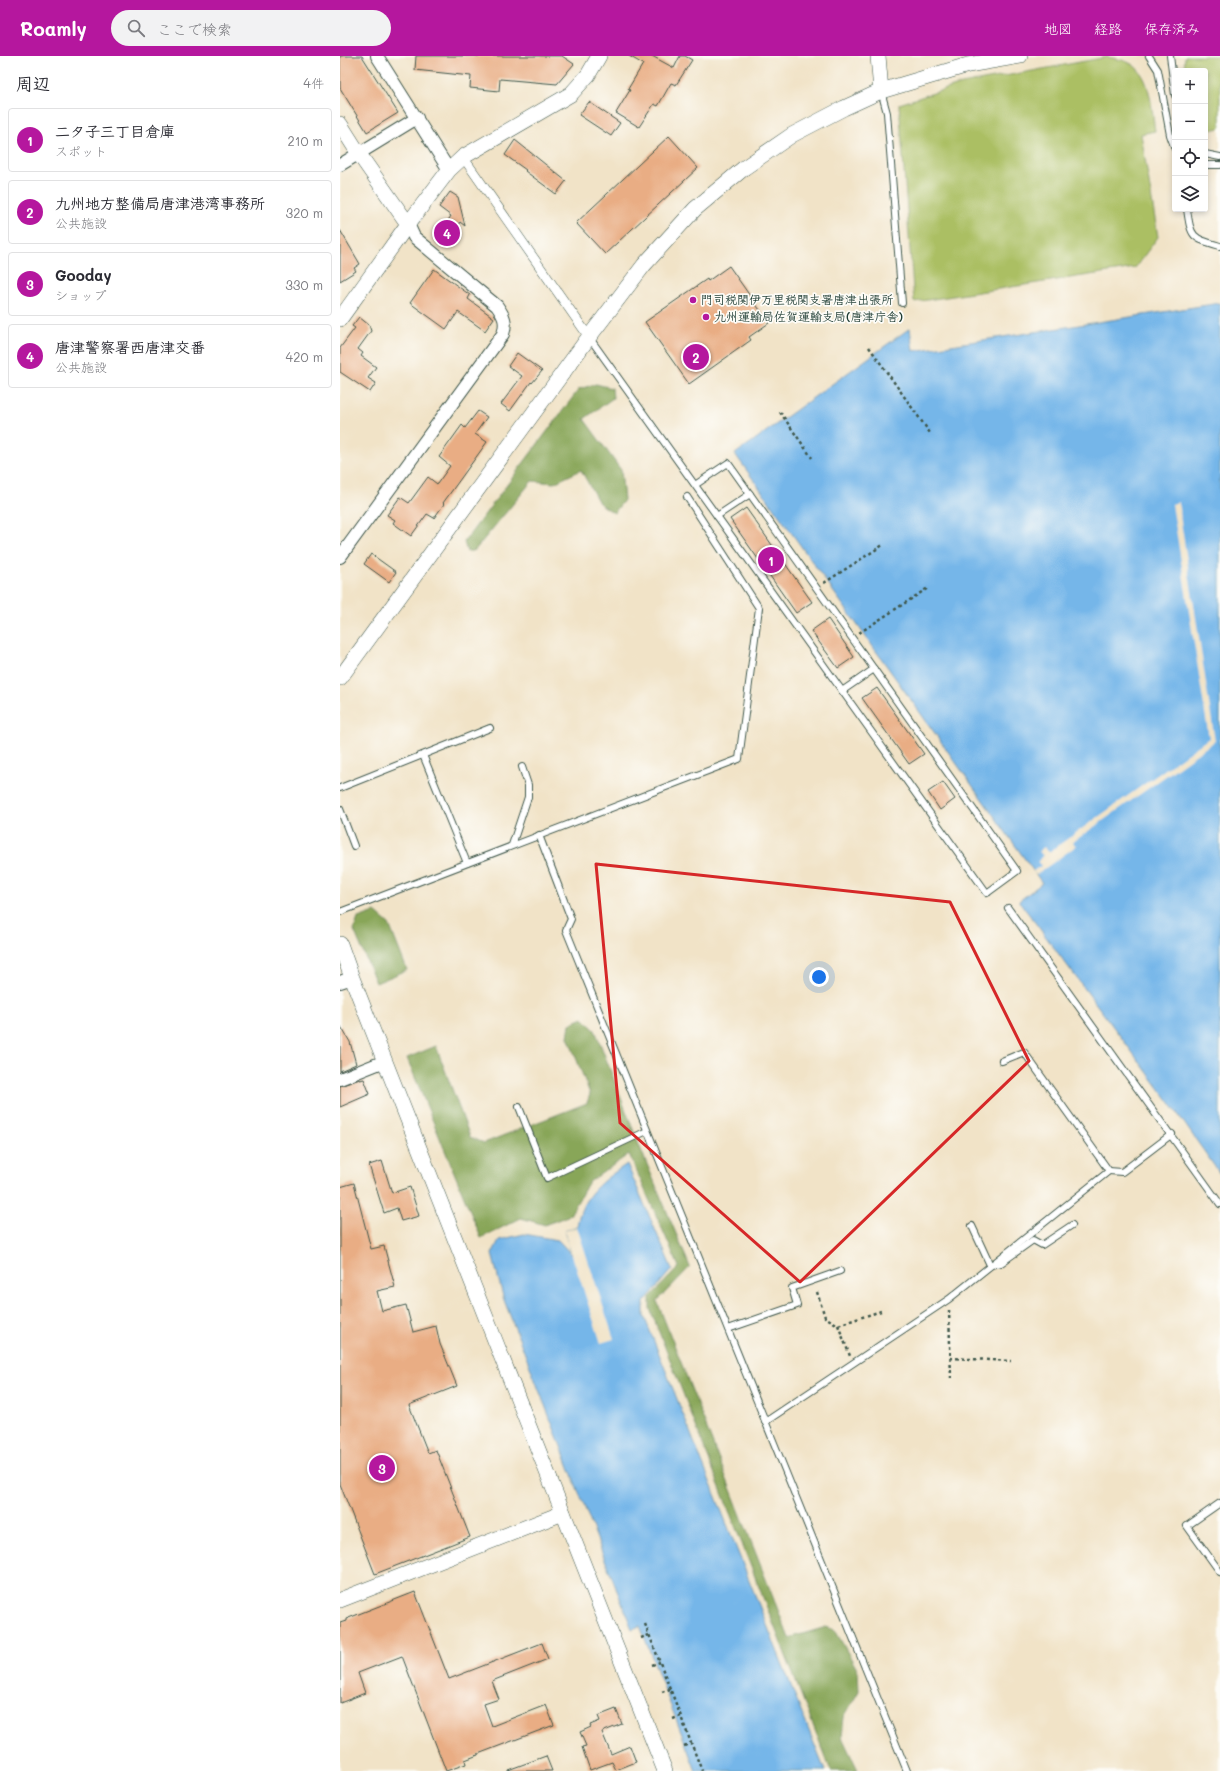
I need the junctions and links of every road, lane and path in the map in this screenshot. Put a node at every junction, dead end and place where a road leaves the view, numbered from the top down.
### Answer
1 (377, 56) edge
2 (599, 56) edge
3 (878, 56) edge
4 (1020, 56) edge
5 (1149, 56) edge
6 (1170, 56) edge
7 (1172, 72) edge
8 (881, 91) junction
9 (417, 118) junction
10 (340, 124) edge
11 (1172, 141) edge
12 (358, 154) junction
13 (1208, 155) edge
14 (462, 157) junction
15 (1220, 157) edge
16 (340, 165) edge
17 (1208, 165) edge
18 (1220, 165) edge
19 (449, 170) junction
20 (1187, 212) edge
21 (408, 224) junction
22 (1220, 246) edge
23 (902, 303) dead end
24 (340, 319) edge
25 (589, 337) junction
26 (869, 347) dead end
27 (780, 412) dead end
28 (930, 433) dead end
29 (812, 458) dead end
30 (695, 485) junction
31 (750, 494) junction
32 (686, 497) dead end
33 (717, 516) junction
34 (883, 545) dead end
35 (340, 557) edge
36 (822, 585) dead end
37 (928, 588) dead end
38 (857, 634) dead end
39 (874, 669) junction
40 (340, 678) edge
41 (842, 690) junction
42 (490, 728) dead end
43 (423, 755) junction
44 (522, 767) dead end
45 (340, 788) edge
46 (340, 809) edge
47 (539, 835) junction
48 (512, 845) junction
49 (354, 846) dead end
50 (467, 863) junction
51 (1008, 908) dead end
52 (340, 912) edge
53 (340, 944) edge
54 (346, 980) edge
55 (385, 1061) junction
56 (1002, 1061) dead end
57 (340, 1079) edge
58 (519, 1107) dead end
59 (647, 1131) junction
60 (1172, 1134) junction
61 (1109, 1171) junction
62 (1220, 1204) edge
63 (1072, 1225) dead end
64 (972, 1226) dead end
65 (990, 1265) junction
66 (840, 1271) dead end
67 (816, 1292) dead end
68 (949, 1299) junction
69 (881, 1311) dead end
70 (838, 1325) junction
71 (728, 1330) junction
72 (950, 1358) junction
73 (1011, 1361) dead end
74 (853, 1364) junction
75 (951, 1378) dead end
76 (765, 1422) junction
77 (1220, 1503) edge
78 (563, 1512) junction
79 (1220, 1572) edge
80 (340, 1600) edge
81 (645, 1624) dead end
82 (649, 1635) junction
83 (641, 1638) dead end
84 (660, 1662) junction
85 (652, 1665) dead end
86 (670, 1689) junction
87 (662, 1692) dead end
88 (681, 1716) junction
89 (673, 1719) dead end
90 (691, 1743) junction
91 (684, 1746) dead end
92 (664, 1771) edge
93 (701, 1771) edge
94 (907, 1771) edge

1 - 9 street
2 - 14 street
3 - 8 street
4 - 8 street
5 - 11 lane
6 - 7 lane
8 - 23 lane
8 - 25 street
9 - 12 street
9 - 19 street
10 - 12 street
12 - 16 street
12 - 21 street
13 - 15 lane
14 - 19 street
14 - 25 street
17 - 18 lane
19 - 21 street
20 - 22 lane
21 - 24 street
21 - 35 street
25 - 30 lane
25 - 40 street
26 - 28 path
27 - 29 path
30 - 31 lane
30 - 33 lane
31 - 33 lane
31 - 39 lane
32 - 47 lane
33 - 41 lane
34 - 36 path
37 - 38 path
39 - 41 lane
39 - 41 lane
42 - 43 lane
43 - 45 lane
43 - 50 lane
44 - 48 lane
46 - 49 lane
47 - 48 lane
47 - 59 lane
48 - 50 lane
50 - 52 lane
51 - 60 lane
53 - 54 street
54 - 55 street
55 - 57 street
55 - 78 street
56 - 61 lane
58 - 59 lane
59 - 71 lane
60 - 61 lane
60 - 62 lane
61 - 65 lane
63 - 65 lane
64 - 65 lane
65 - 68 lane
66 - 71 lane
67 - 70 path
68 - 72 path
68 - 74 lane
69 - 70 path
70 - 74 path
71 - 76 lane
72 - 73 path
72 - 75 path
74 - 76 lane
76 - 94 lane
77 - 79 lane
78 - 80 street
78 - 92 street
81 - 82 path
82 - 83 path
82 - 84 path
84 - 85 path
84 - 86 path
86 - 87 path
86 - 88 path
88 - 89 path
88 - 90 path
90 - 91 path
90 - 93 path

